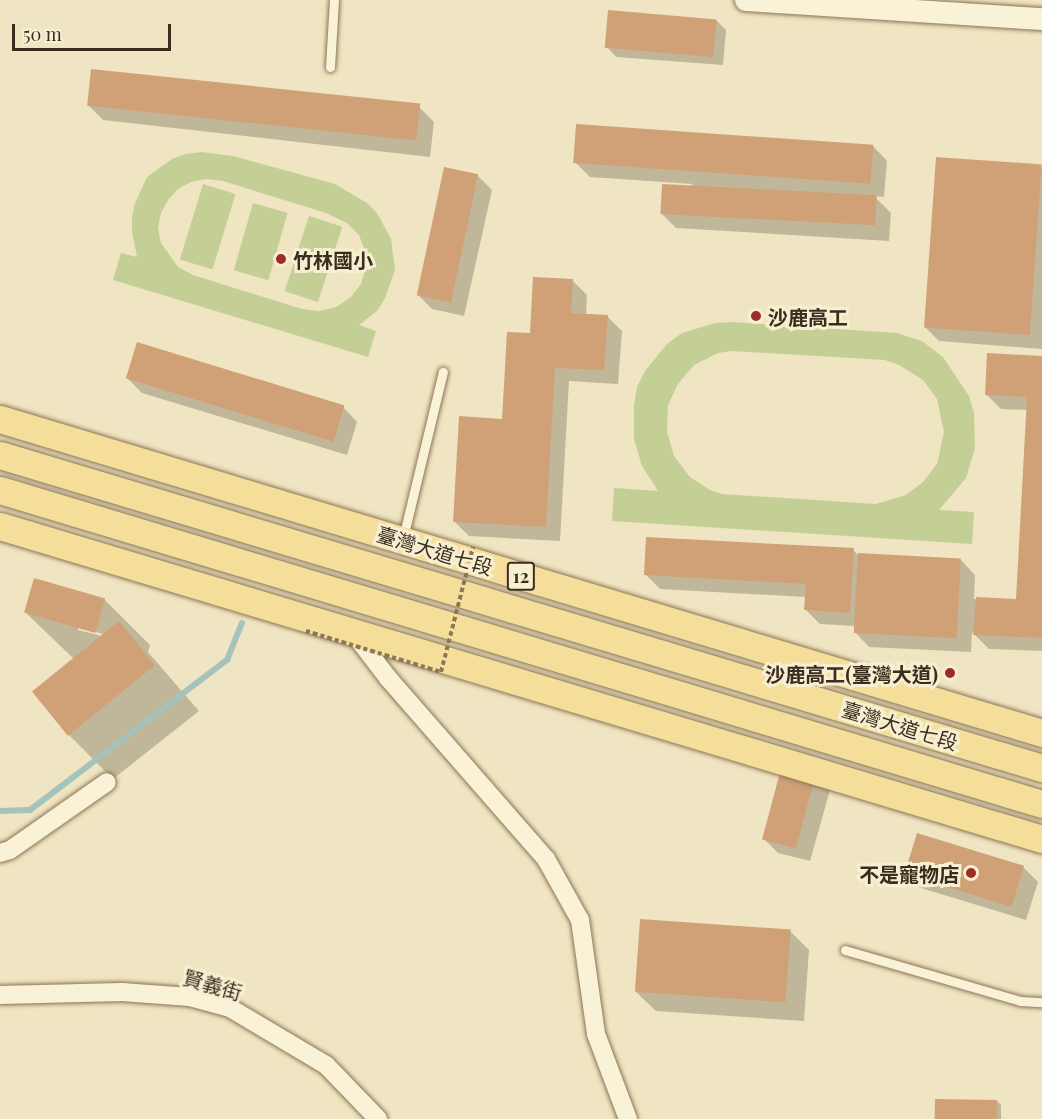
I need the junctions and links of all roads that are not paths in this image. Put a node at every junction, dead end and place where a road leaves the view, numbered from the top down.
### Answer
1 (334, 0) edge
2 (757, 0) edge
3 (1042, 19) edge
4 (330, 67) dead end
5 (443, 372) dead end
6 (0, 419) edge
7 (0, 454) edge
8 (0, 490) edge
9 (0, 526) edge
10 (403, 540) junction
11 (352, 631) junction
12 (1042, 733) edge
13 (1042, 768) edge
14 (107, 782) dead end
15 (1042, 804) edge
16 (1042, 839) edge
17 (0, 853) edge
18 (845, 950) dead end
19 (0, 995) edge
20 (1042, 1002) edge
21 (378, 1119) edge
22 (628, 1119) edge

1 - 4 lane
2 - 3 street
5 - 10 lane
6 - 10 main road, 臺灣大道七段 / 12
7 - 13 main road, 臺灣大道七段 / 12
8 - 15 main road, 臺灣大道七段
9 - 11 main road
10 - 12 main road, 臺灣大道七段 / 12
11 - 16 main road
11 - 22 street
14 - 17 street
18 - 20 lane
19 - 21 street, 賢義街

